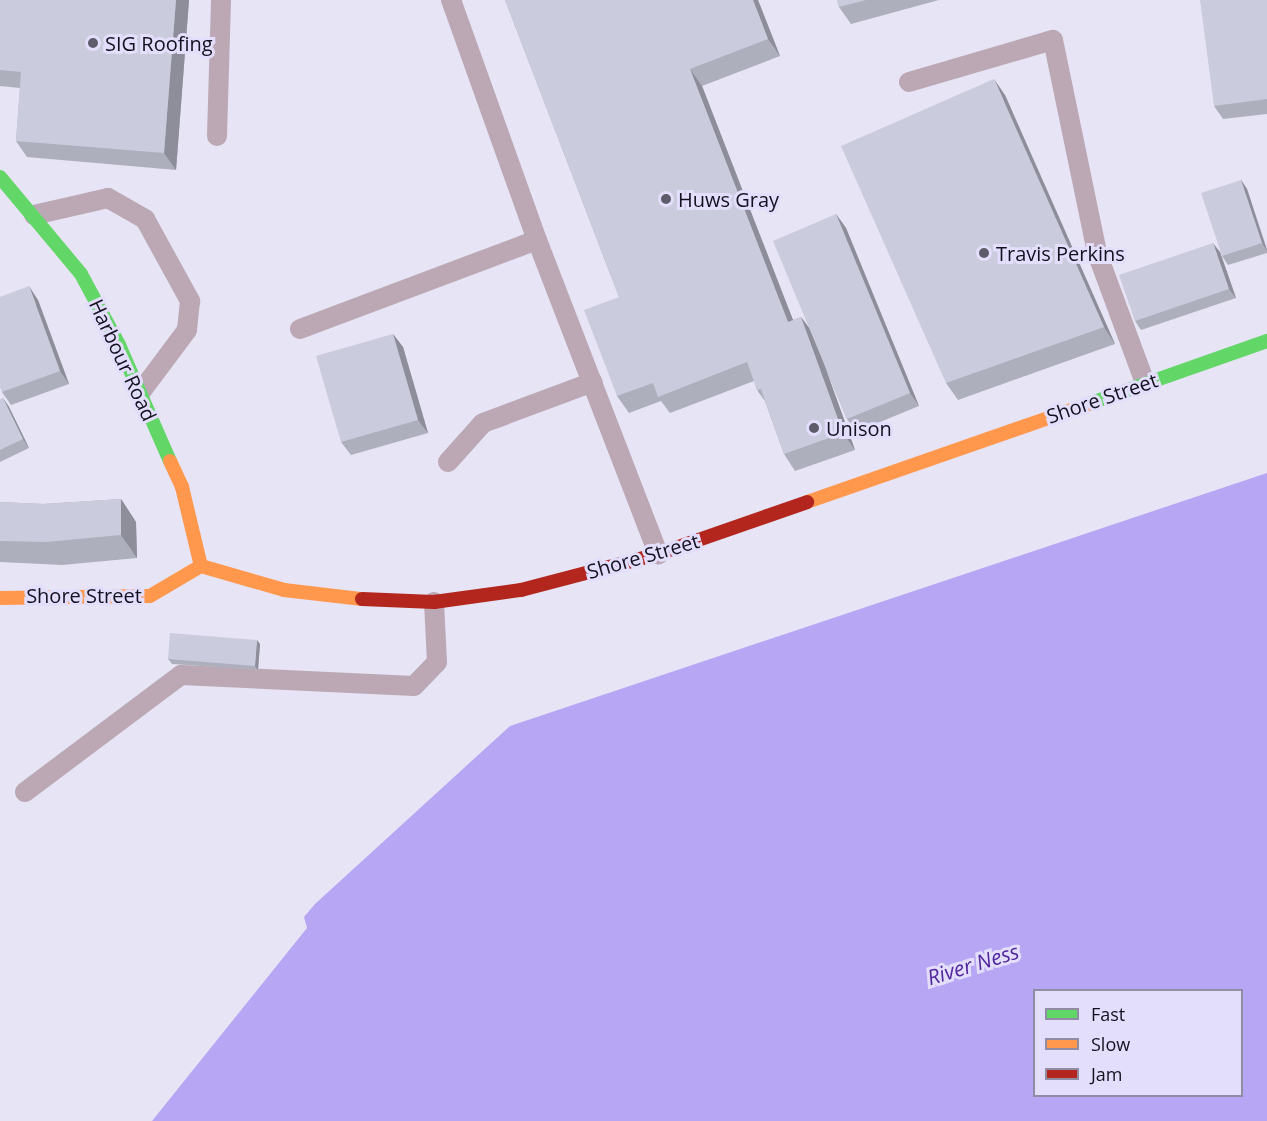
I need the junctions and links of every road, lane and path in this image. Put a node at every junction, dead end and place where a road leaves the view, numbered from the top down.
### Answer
1 (222, 0) edge
2 (451, 0) edge
3 (909, 82) dead end
4 (217, 136) dead end
5 (0, 177) edge
6 (34, 215) junction
7 (537, 240) junction
8 (300, 329) dead end
9 (1267, 341) edge
10 (593, 382) junction
11 (1145, 383) junction
12 (140, 393) junction
13 (448, 462) dead end
14 (658, 554) junction
15 (201, 566) junction
16 (0, 598) edge
17 (434, 602) junction
18 (26, 792) dead end

1 - 4 lane
2 - 7 lane
3 - 11 lane
5 - 6 street, Harbour Road
6 - 12 street, Harbour Road
6 - 12 lane
7 - 8 lane
7 - 10 lane
9 - 11 street, Shore Street
10 - 13 lane
10 - 14 lane
11 - 14 street, Shore Street
12 - 15 street, Harbour Road
14 - 17 street, Shore Street
15 - 16 street, Shore Street
15 - 17 street, Shore Street
17 - 18 lane

